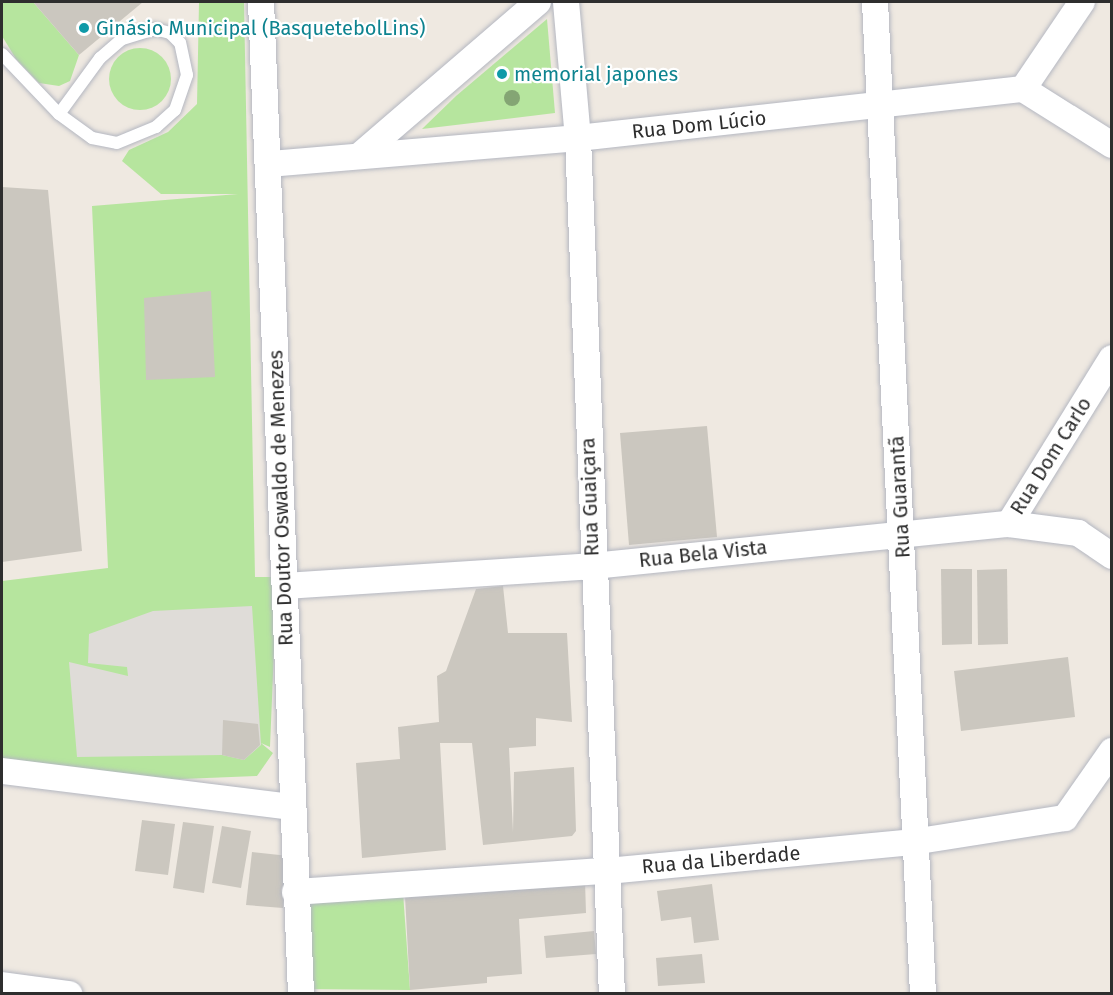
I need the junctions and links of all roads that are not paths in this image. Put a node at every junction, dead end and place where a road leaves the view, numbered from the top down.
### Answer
1 (261, 2) edge
2 (538, 2) edge
3 (566, 2) edge
4 (875, 2) edge
5 (1082, 2) edge
6 (2, 54) edge
7 (1023, 89) junction
8 (880, 105) junction
9 (59, 114) junction
10 (578, 138) junction
11 (1112, 145) edge
12 (359, 156) junction
13 (269, 164) junction
14 (1112, 358) edge
15 (1009, 524) junction
16 (902, 533) junction
17 (1112, 556) edge
18 (593, 566) junction
19 (286, 586) junction
20 (1112, 751) edge
21 (2, 771) edge
22 (290, 807) junction
23 (913, 842) junction
24 (607, 871) junction
25 (295, 892) junction
26 (2, 985) edge
27 (69, 993) edge
28 (301, 993) edge
29 (612, 993) edge
30 (922, 993) edge

1 - 13 street, Rua Doutor Oswaldo de Menezes
2 - 12 street
3 - 10 street, Rua Guaiçara
4 - 8 street, Rua Guarantã
5 - 7 street
6 - 9 lane
7 - 8 street, Rua Dom Lúcio
7 - 11 street
8 - 10 street, Rua Dom Lúcio
8 - 16 street, Rua Guarantã
9 - 9 lane
10 - 12 street, Rua Dom Lúcio
10 - 18 street, Rua Guaiçara
12 - 13 street, Rua Dom Lúcio
13 - 19 street, Rua Doutor Oswaldo de Menezes
14 - 15 street, Rua Dom Carlo
15 - 16 street, Rua Bela Vista
15 - 17 street, Rua Bela Vista
16 - 18 street, Rua Bela Vista
16 - 23 street, Rua Guarantã
18 - 19 street, Rua Bela Vista
18 - 24 street, Rua Guaiçara
19 - 22 street, Rua Doutor Oswaldo de Menezes
20 - 23 street, Rua da Liberdade
21 - 22 street
22 - 25 street, Rua Doutor Oswaldo de Menezes
23 - 24 street, Rua da Liberdade
23 - 30 street, Rua Guarantã
24 - 25 street, Rua da Liberdade
24 - 29 street, Rua Guaiçara
25 - 28 street, Rua Doutor Oswaldo de Menezes
26 - 27 street

